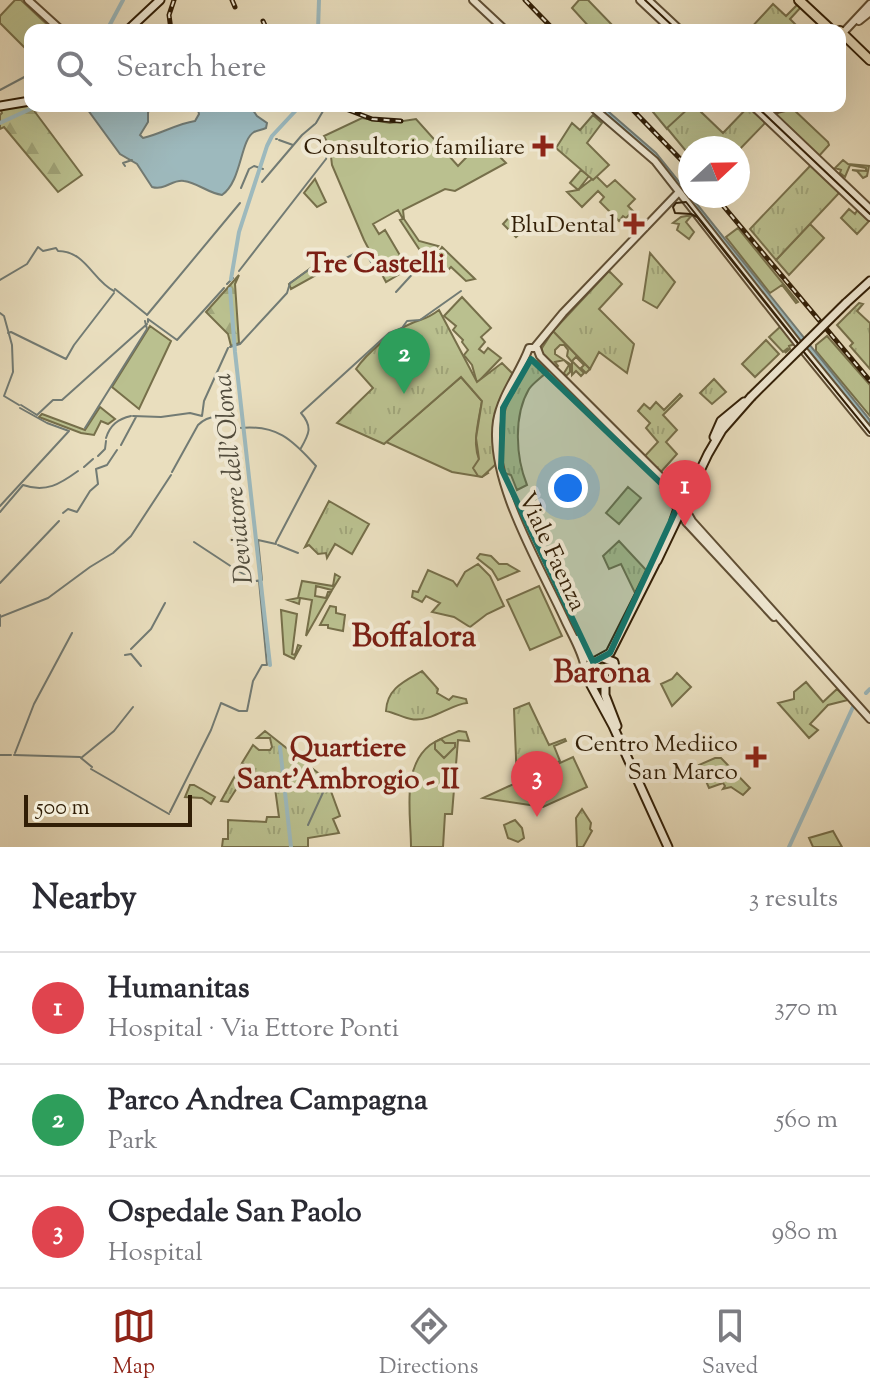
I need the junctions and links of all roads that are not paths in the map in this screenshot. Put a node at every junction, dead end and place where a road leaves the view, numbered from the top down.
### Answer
1 (26, 0) edge
2 (160, 0) edge
3 (473, 0) edge
4 (640, 0) edge
5 (648, 0) edge
6 (799, 0) edge
7 (807, 0) edge
8 (870, 4) edge
9 (870, 12) edge
10 (857, 20) junction
11 (52, 24) edge
12 (134, 24) edge
13 (499, 24) edge
14 (666, 24) edge
15 (674, 24) edge
16 (827, 24) edge
17 (829, 24) edge
18 (846, 28) edge
19 (846, 40) edge
20 (846, 42) edge
21 (870, 60) edge
22 (870, 66) edge
23 (24, 102) edge
24 (0, 106) edge
25 (598, 112) edge
26 (767, 112) edge
27 (777, 112) edge
28 (772, 118) junction
29 (817, 163) junction
30 (678, 193) joint
31 (690, 208) edge
32 (870, 209) edge
33 (870, 217) edge
34 (870, 281) edge
35 (534, 354) junction
36 (870, 432) edge
37 (697, 476) junction
38 (675, 491) junction
39 (686, 493) junction
40 (681, 507) junction
41 (686, 522) junction
42 (676, 525) junction
43 (670, 533) junction
44 (659, 556) junction
45 (767, 610) junction
46 (603, 658) junction
47 (612, 661) junction
48 (593, 662) junction
49 (585, 670) junction
50 (605, 683) junction
51 (591, 684) junction
52 (853, 698) junction
53 (870, 713) edge
54 (870, 719) edge
55 (670, 847) edge

1 - 11 street
2 - 12 main road
3 - 13 street
4 - 14 street
5 - 15 street
6 - 16 main road
7 - 17 main road
8 - 10 street
9 - 10 street
10 - 18 street
19 - 21 main road
20 - 22 main road
23 - 24 main road
25 - 30 street
26 - 28 street
27 - 28 street
28 - 29 street
29 - 32 street
29 - 33 street
30 - 35 street
31 - 36 street
34 - 37 main road, bridge
35 - 38 street
35 - 40 street
35 - 48 street, Viale Faenza
35 - 49 street, Viale Faenza
37 - 39 main road
37 - 40 main road
38 - 39 main road
38 - 40 street
39 - 40 main road
40 - 41 street
40 - 42 main road
40 - 43 main road
40 - 45 street
41 - 42 main road
41 - 45 street
42 - 43 main road
43 - 44 main road
44 - 46 main road
44 - 47 main road
45 - 52 street
46 - 47 main road
46 - 48 main road
47 - 50 main road
48 - 49 main road
49 - 51 main road
50 - 51 main road
50 - 55 main road
51 - 55 main road
52 - 53 street
52 - 54 street

